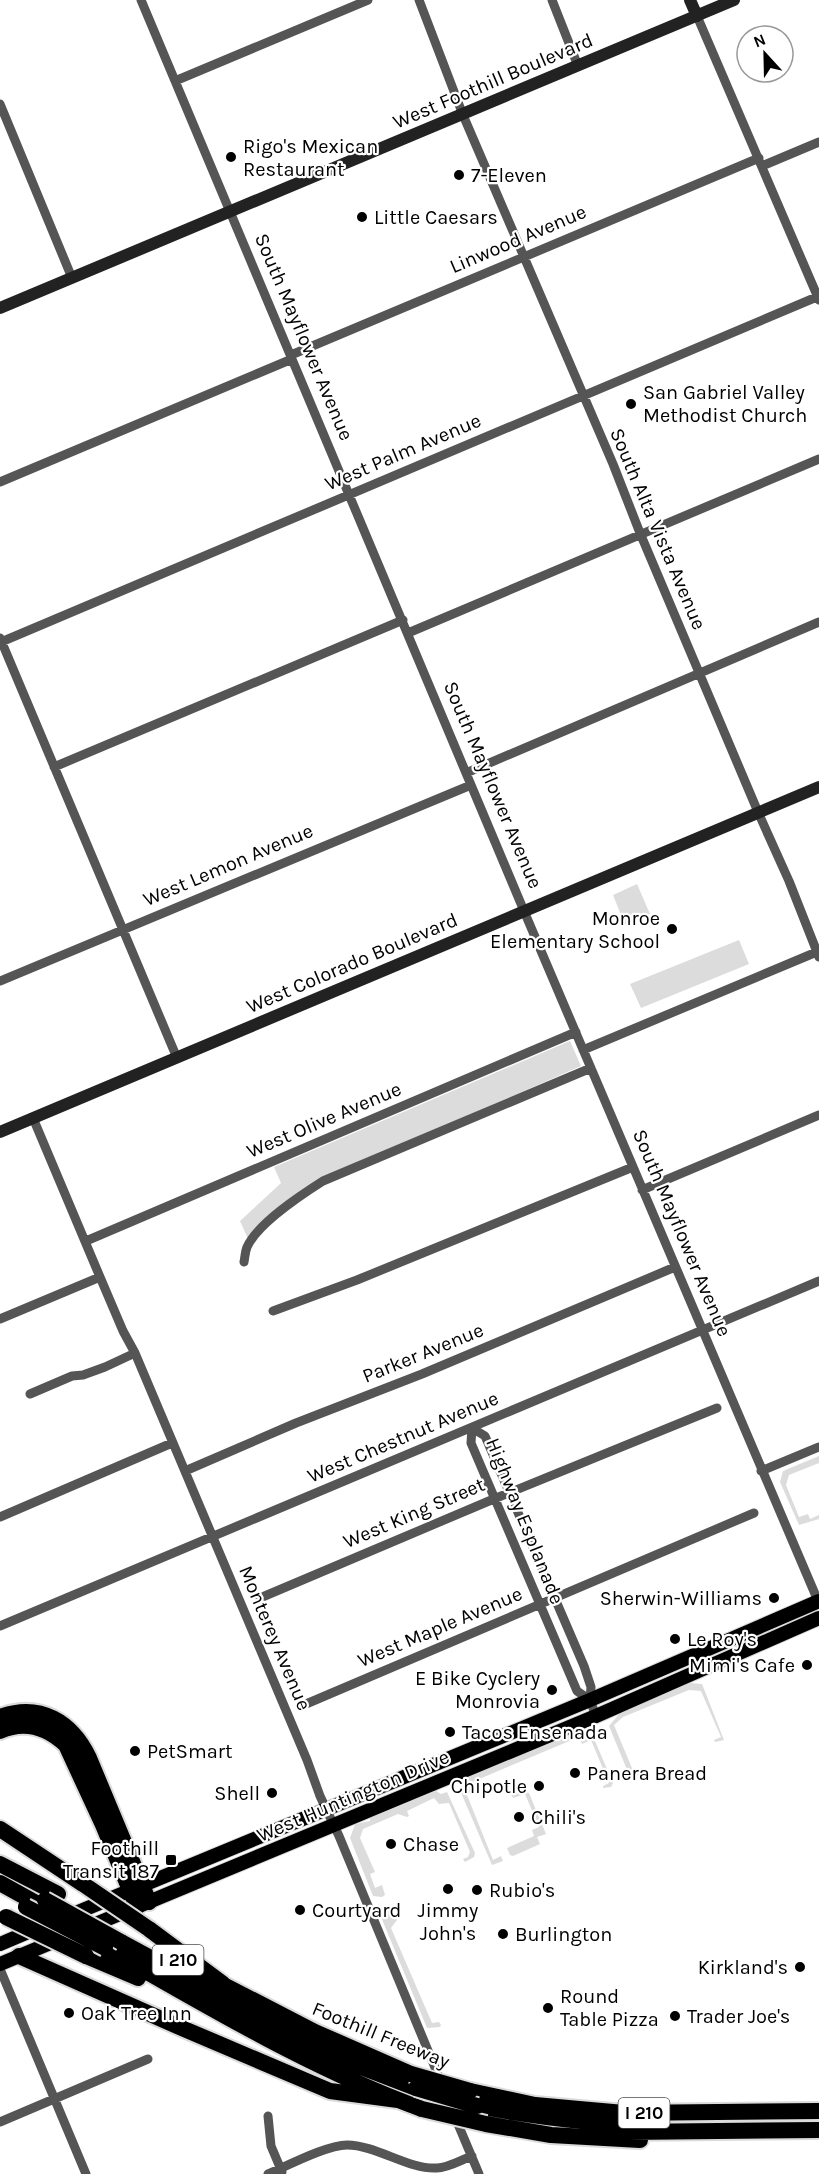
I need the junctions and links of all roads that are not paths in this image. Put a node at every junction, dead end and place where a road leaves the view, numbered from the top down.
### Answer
1 (141, 0) edge
2 (368, 0) edge
3 (419, 0) edge
4 (552, 0) edge
5 (690, 0) edge
6 (734, 0) edge
7 (697, 16) junction
8 (578, 66) junction
9 (175, 81) junction
10 (0, 104) edge
11 (463, 115) junction
12 (819, 142) edge
13 (761, 162) junction
14 (230, 212) junction
15 (523, 256) junction
16 (72, 278) junction
17 (819, 298) edge
18 (0, 308) edge
19 (291, 357) junction
20 (582, 396) junction
21 (819, 459) edge
22 (0, 482) edge
23 (350, 495) junction
24 (640, 533) junction
25 (402, 620) junction
26 (819, 622) edge
27 (408, 633) junction
28 (1, 640) edge
29 (699, 673) junction
30 (54, 767) junction
31 (466, 773) junction
32 (471, 785) junction
33 (819, 787) edge
34 (758, 813) junction
35 (524, 911) junction
36 (123, 929) junction
37 (818, 953) edge
38 (0, 981) edge
39 (576, 1032) junction
40 (583, 1050) junction
41 (177, 1058) junction
42 (591, 1068) junction
43 (819, 1115) edge
44 (33, 1118) junction
45 (0, 1132) edge
46 (633, 1167) junction
47 (642, 1190) junction
48 (86, 1241) junction
49 (244, 1262) dead end
50 (675, 1267) junction
51 (100, 1277) junction
52 (819, 1281) edge
53 (273, 1311) dead end
54 (0, 1319) edge
55 (702, 1331) junction
56 (135, 1353) junction
57 (30, 1394) dead end
58 (717, 1408) dead end
59 (472, 1428) junction
60 (172, 1443) junction
61 (819, 1447) edge
62 (185, 1471) junction
63 (761, 1471) junction
64 (510, 1492) junction
65 (494, 1498) junction
66 (754, 1513) dead end
67 (0, 1517) edge
68 (211, 1536) junction
69 (554, 1597) junction
70 (260, 1598) dead end
71 (819, 1602) edge
72 (538, 1604) junction
73 (819, 1618) edge
74 (0, 1626) edge
75 (590, 1700) junction
76 (306, 1704) dead end
77 (596, 1716) junction
78 (0, 1717) edge
79 (0, 1731) edge
80 (326, 1810) junction
81 (334, 1824) junction
82 (0, 1829) edge
83 (0, 1864) edge
84 (0, 1876) edge
85 (0, 1883) edge
86 (0, 1893) edge
87 (139, 1897) junction
88 (41, 1901) junction
89 (3, 1916) edge
90 (118, 1943) junction
91 (0, 1944) edge
92 (19, 1956) junction
93 (0, 1964) edge
94 (0, 1969) edge
95 (224, 1984) junction
96 (213, 2010) junction
97 (148, 2059) dead end
98 (417, 2092) junction
99 (55, 2099) junction
100 (398, 2100) junction
101 (479, 2108) junction
102 (819, 2111) edge
103 (268, 2116) dead end
104 (0, 2122) edge
105 (819, 2123) edge
106 (819, 2130) edge
107 (819, 2138) edge
108 (472, 2156) junction
109 (282, 2171) edge
110 (86, 2174) edge
111 (268, 2174) edge
112 (479, 2174) edge

1 - 9 street, South Mayflower Avenue
2 - 9 street
3 - 11 street, South Alta Vista Avenue
4 - 8 street
5 - 7 street
6 - 7 street, West Foothill Boulevard
7 - 8 street, West Foothill Boulevard
7 - 13 street
8 - 11 street, West Foothill Boulevard
9 - 14 street, South Mayflower Avenue
10 - 16 street
11 - 14 street, West Foothill Boulevard
11 - 15 street, South Alta Vista Avenue
12 - 13 street, Linwood Avenue
13 - 15 street, Linwood Avenue
13 - 17 street
14 - 16 street, West Foothill Boulevard
14 - 19 street, South Mayflower Avenue
15 - 19 street, Linwood Avenue
15 - 20 street, South Alta Vista Avenue
16 - 18 street, West Foothill Boulevard
17 - 20 street, West Palm Avenue
19 - 22 street, Linwood Avenue
19 - 23 street, South Mayflower Avenue
20 - 23 street, West Palm Avenue
20 - 24 street, South Alta Vista Avenue
21 - 24 street
23 - 25 street, South Mayflower Avenue
23 - 28 street, West Palm Avenue
24 - 27 street
24 - 29 street, South Alta Vista Avenue
25 - 27 street, South Mayflower Avenue
25 - 30 street
26 - 29 street
27 - 31 street, South Mayflower Avenue
28 - 30 street
29 - 31 street
29 - 34 street, South Alta Vista Avenue
30 - 36 street
31 - 32 street, South Mayflower Avenue
32 - 35 street, South Mayflower Avenue
32 - 36 street, West Lemon Avenue
33 - 34 street, West Colorado Boulevard
34 - 35 street, West Colorado Boulevard
34 - 37 street, South Alta Vista Avenue
35 - 39 street, South Mayflower Avenue
35 - 41 street, West Colorado Boulevard
36 - 38 street, West Lemon Avenue
36 - 41 street
37 - 40 street
39 - 40 street, South Mayflower Avenue
39 - 48 street, West Olive Avenue
40 - 42 street, South Mayflower Avenue
41 - 44 street, West Colorado Boulevard
42 - 46 street, South Mayflower Avenue
42 - 49 street
43 - 47 street
44 - 45 street, West Colorado Boulevard
44 - 48 street, Monterey Avenue
46 - 47 street, South Mayflower Avenue
46 - 53 street
47 - 50 street, South Mayflower Avenue
48 - 51 street, Monterey Avenue
50 - 55 street, South Mayflower Avenue
50 - 62 street, Parker Avenue
51 - 54 street
51 - 56 street, Monterey Avenue
52 - 55 street, West Chestnut Avenue
55 - 59 street, West Chestnut Avenue
55 - 63 street, South Mayflower Avenue
56 - 57 street
56 - 60 street, Monterey Avenue
58 - 64 street, West King Street
59 - 64 street, Highway Esplanade
59 - 65 street, Highway Esplanade
59 - 68 street, West Chestnut Avenue
60 - 62 street, Monterey Avenue
60 - 67 street
61 - 63 street
62 - 68 street, Monterey Avenue
63 - 71 street, South Mayflower Avenue
64 - 65 street, West King Street
64 - 69 street, Highway Esplanade
65 - 70 street, West King Street
65 - 72 street, Highway Esplanade
66 - 69 street, West Maple Avenue
68 - 74 street, West Chestnut Avenue
68 - 80 street, Monterey Avenue
69 - 72 street, West Maple Avenue
69 - 75 street, Highway Esplanade
71 - 75 main road, West Huntington Drive
72 - 75 street, Highway Esplanade
72 - 76 street, West Maple Avenue
73 - 77 main road, West Huntington Drive
75 - 77 street, Highway Esplanade
75 - 80 main road, West Huntington Drive
77 - 81 main road, West Huntington Drive
78 - 87 highway
79 - 87 highway
80 - 81 street, Monterey Avenue
80 - 87 main road, West Huntington Drive
81 - 87 main road, West Huntington Drive
81 - 108 street, Monterey Avenue
82 - 95 highway, bridge
83 - 88 highway, Foothill Freeway / I 210
84 - 88 highway
85 - 88 highway
86 - 88 highway, Foothill Freeway / I 210
87 - 91 main road, West Huntington Drive
87 - 92 main road, West Huntington Drive
88 - 90 highway, Foothill Freeway / I 210
88 - 90 highway, Foothill Freeway / I 210, bridge
89 - 96 highway, bridge
90 - 95 highway, Foothill Freeway / I 210
90 - 96 highway, Foothill Freeway / I 210
90 - 98 highway
92 - 93 main road, West Huntington Drive
92 - 100 highway
94 - 99 street
95 - 98 highway, Foothill Freeway / I 210
96 - 100 highway, Foothill Freeway / I 210
97 - 99 street
98 - 100 highway, Foothill Freeway / I 210
98 - 101 highway, Foothill Freeway / I 210, bridge
98 - 101 highway, Foothill Freeway / I 210, bridge
99 - 104 street
99 - 110 street
101 - 102 highway, Foothill Freeway / I 210
101 - 105 highway
101 - 106 highway
101 - 107 highway, Foothill Freeway / I 210
103 - 109 street
108 - 109 street
108 - 112 street, Monterey Avenue
109 - 111 street

